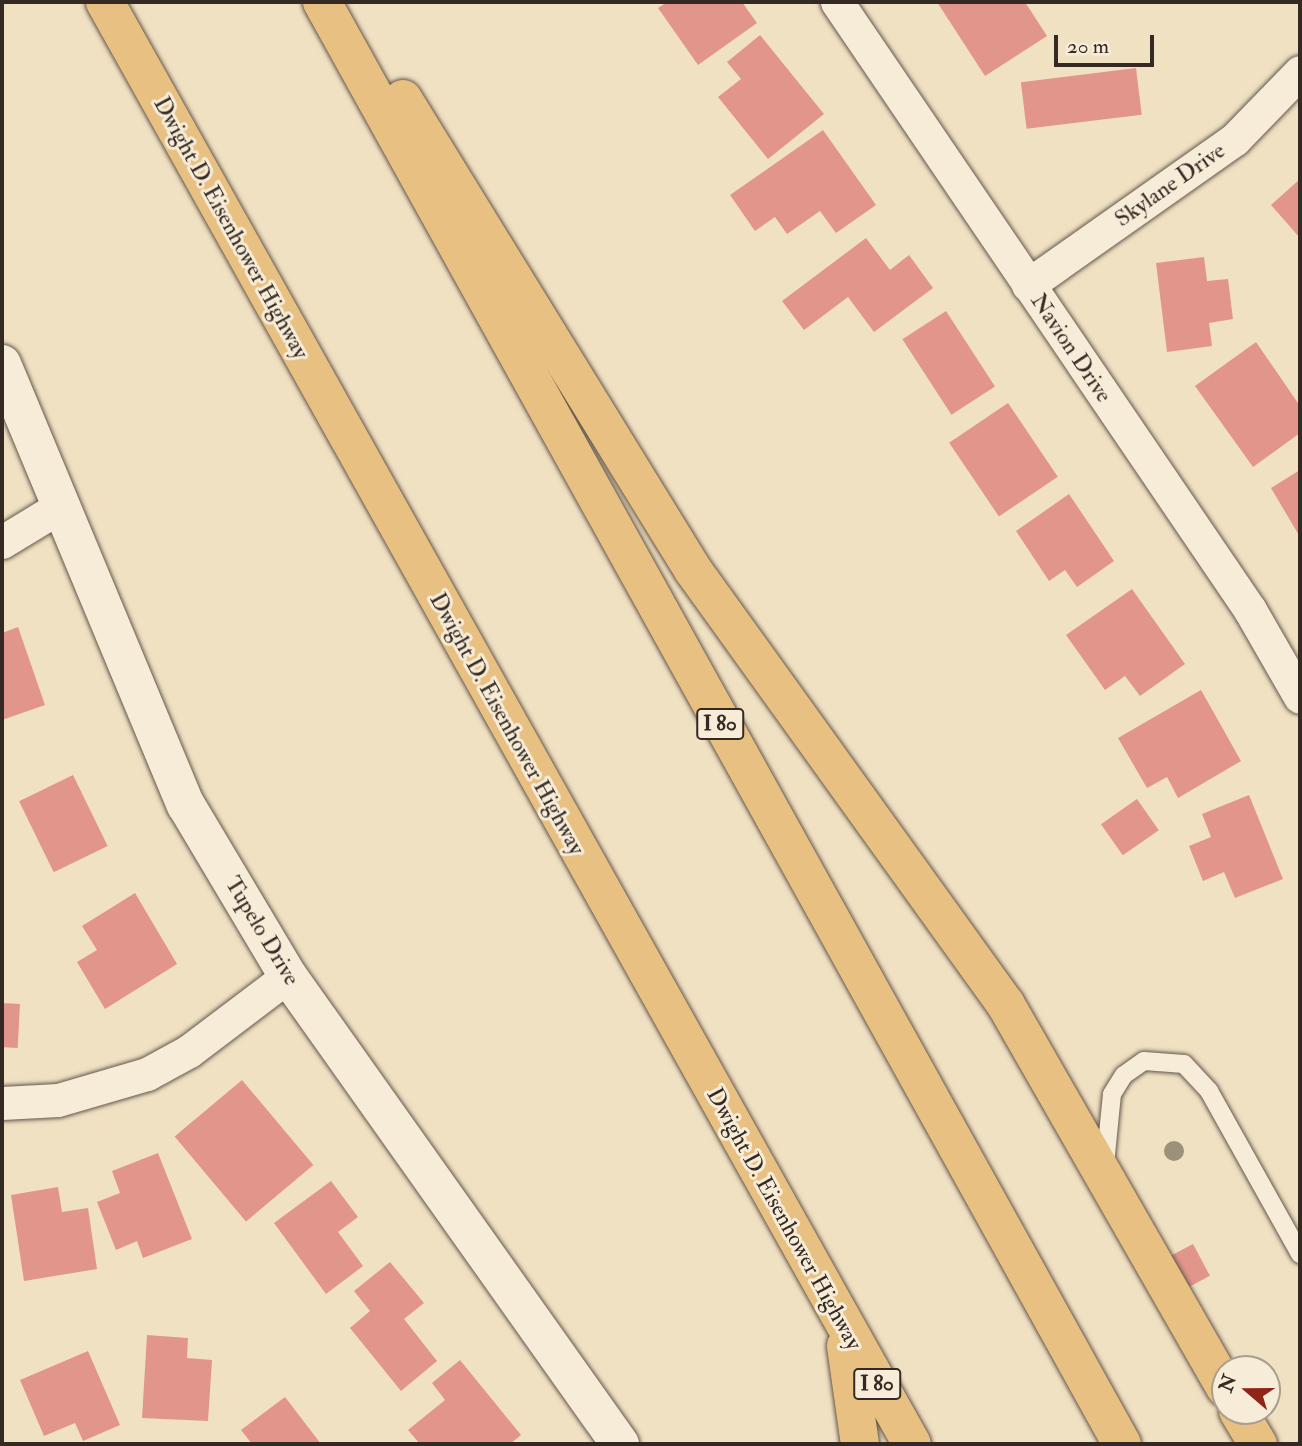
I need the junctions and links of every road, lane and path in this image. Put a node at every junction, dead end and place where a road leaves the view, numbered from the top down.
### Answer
1 (106, 2) edge
2 (322, 2) edge
3 (341, 2) edge
4 (837, 2) edge
5 (1300, 72) edge
6 (1028, 285) junction
7 (2, 364) edge
8 (61, 506) junction
9 (2, 542) edge
10 (1300, 697) edge
11 (288, 976) junction
12 (2, 1104) edge
13 (1105, 1178) junction
14 (1300, 1254) edge
15 (843, 1324) junction
16 (1211, 1364) edge
17 (1246, 1425) edge
18 (620, 1444) edge
19 (860, 1444) edge
20 (912, 1444) edge
21 (1122, 1444) edge
22 (1258, 1444) edge

1 - 15 highway, Dwight D. Eisenhower Highway / I 80
2 - 21 highway, I 80
3 - 13 highway
4 - 6 street, Navion Drive
5 - 6 street, Skylane Drive
6 - 10 street, Navion Drive
7 - 8 street, Tupelo Drive
8 - 9 street
8 - 11 street, Tupelo Drive
11 - 12 street
11 - 18 street, Tupelo Drive
13 - 14 lane
13 - 16 highway
15 - 19 highway
15 - 20 highway, Dwight D. Eisenhower Highway / I 80
17 - 22 highway

